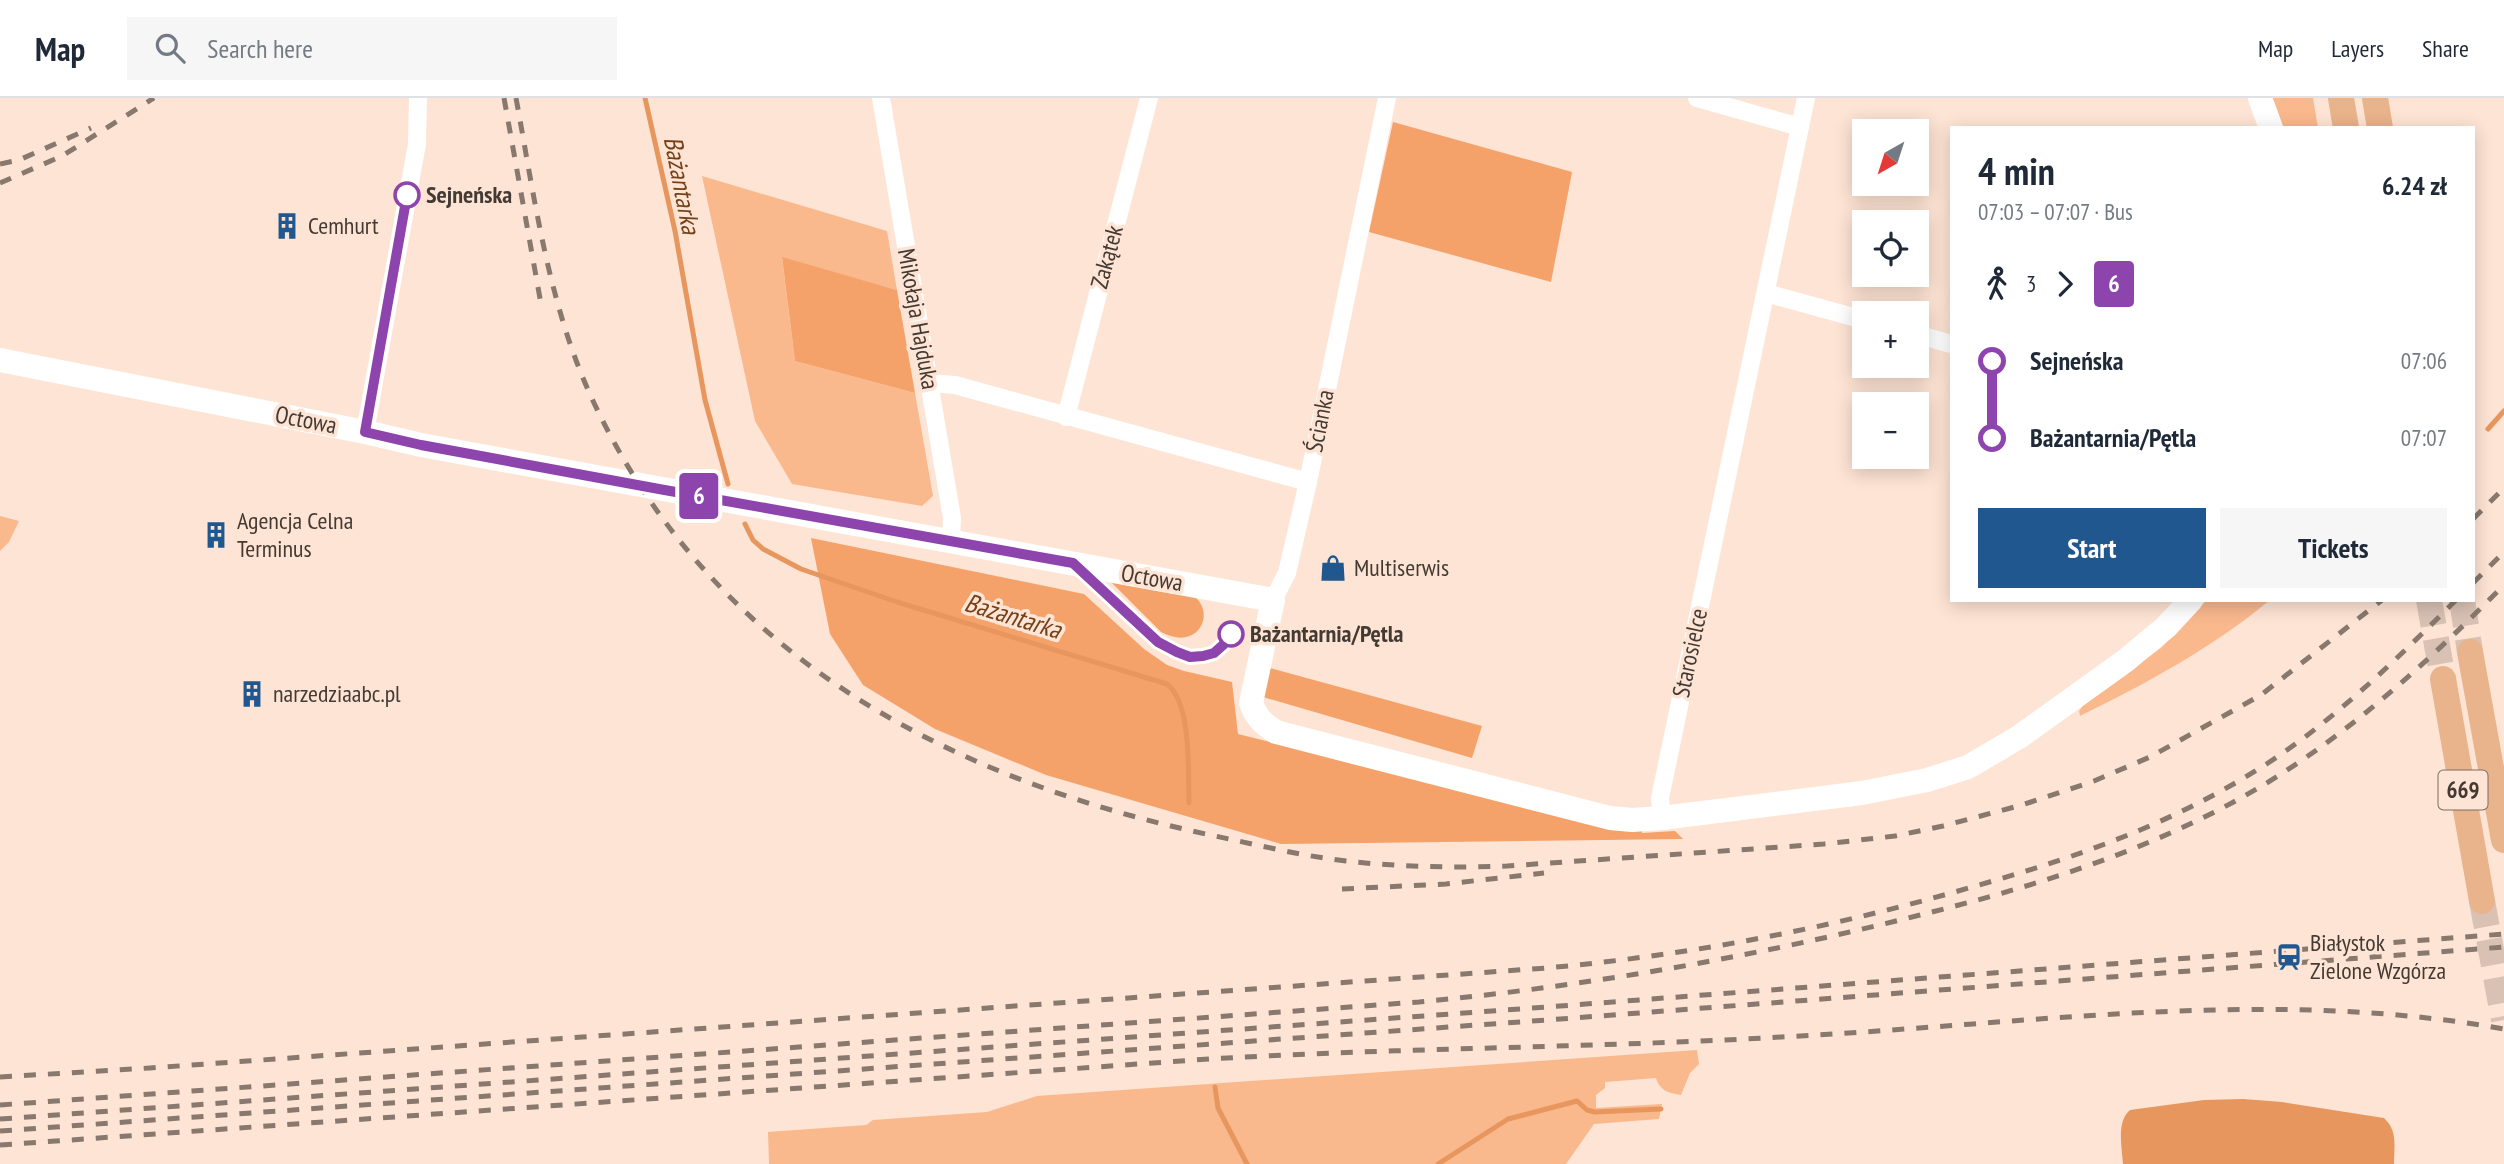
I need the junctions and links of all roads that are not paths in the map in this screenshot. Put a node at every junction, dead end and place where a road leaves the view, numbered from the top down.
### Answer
1 (418, 98) edge
2 (881, 98) edge
3 (1149, 98) edge
4 (1387, 98) edge
5 (1697, 98) edge
6 (1805, 98) edge
7 (2260, 98) edge
8 (2341, 98) edge
9 (2375, 98) edge
10 (2270, 126) edge
11 (2346, 126) edge
12 (2380, 126) edge
13 (1800, 127) junction
14 (1766, 293) junction
15 (1852, 317) edge
16 (1929, 338) edge
17 (1950, 344) edge
18 (0, 360) edge
19 (930, 383) junction
20 (1066, 417) junction
21 (365, 432) junction
22 (1308, 482) junction
23 (951, 541) junction
24 (1273, 600) junction
25 (2189, 602) edge
26 (2470, 652) tunnel mouth
27 (2443, 679) tunnel mouth
28 (1662, 818) junction
29 (2504, 840) edge
30 (2482, 901) tunnel mouth

1 - 21 street
2 - 19 street, Mikołaja Hajduka
3 - 20 street, Zakątek
4 - 22 street, Ścianka
5 - 13 street
6 - 13 street, Starosielce
7 - 10 street
8 - 11 main road
9 - 12 main road
13 - 14 street, Starosielce
14 - 15 street
14 - 28 street, Starosielce
16 - 17 street
18 - 21 street, Octowa
19 - 20 street
19 - 23 street, Mikołaja Hajduka
20 - 22 street
21 - 23 street, Octowa
22 - 24 street, Ścianka
23 - 24 street, Octowa
24 - 28 street, Ścianka
25 - 28 street
26 - 29 main road, 669
27 - 30 main road, 669

